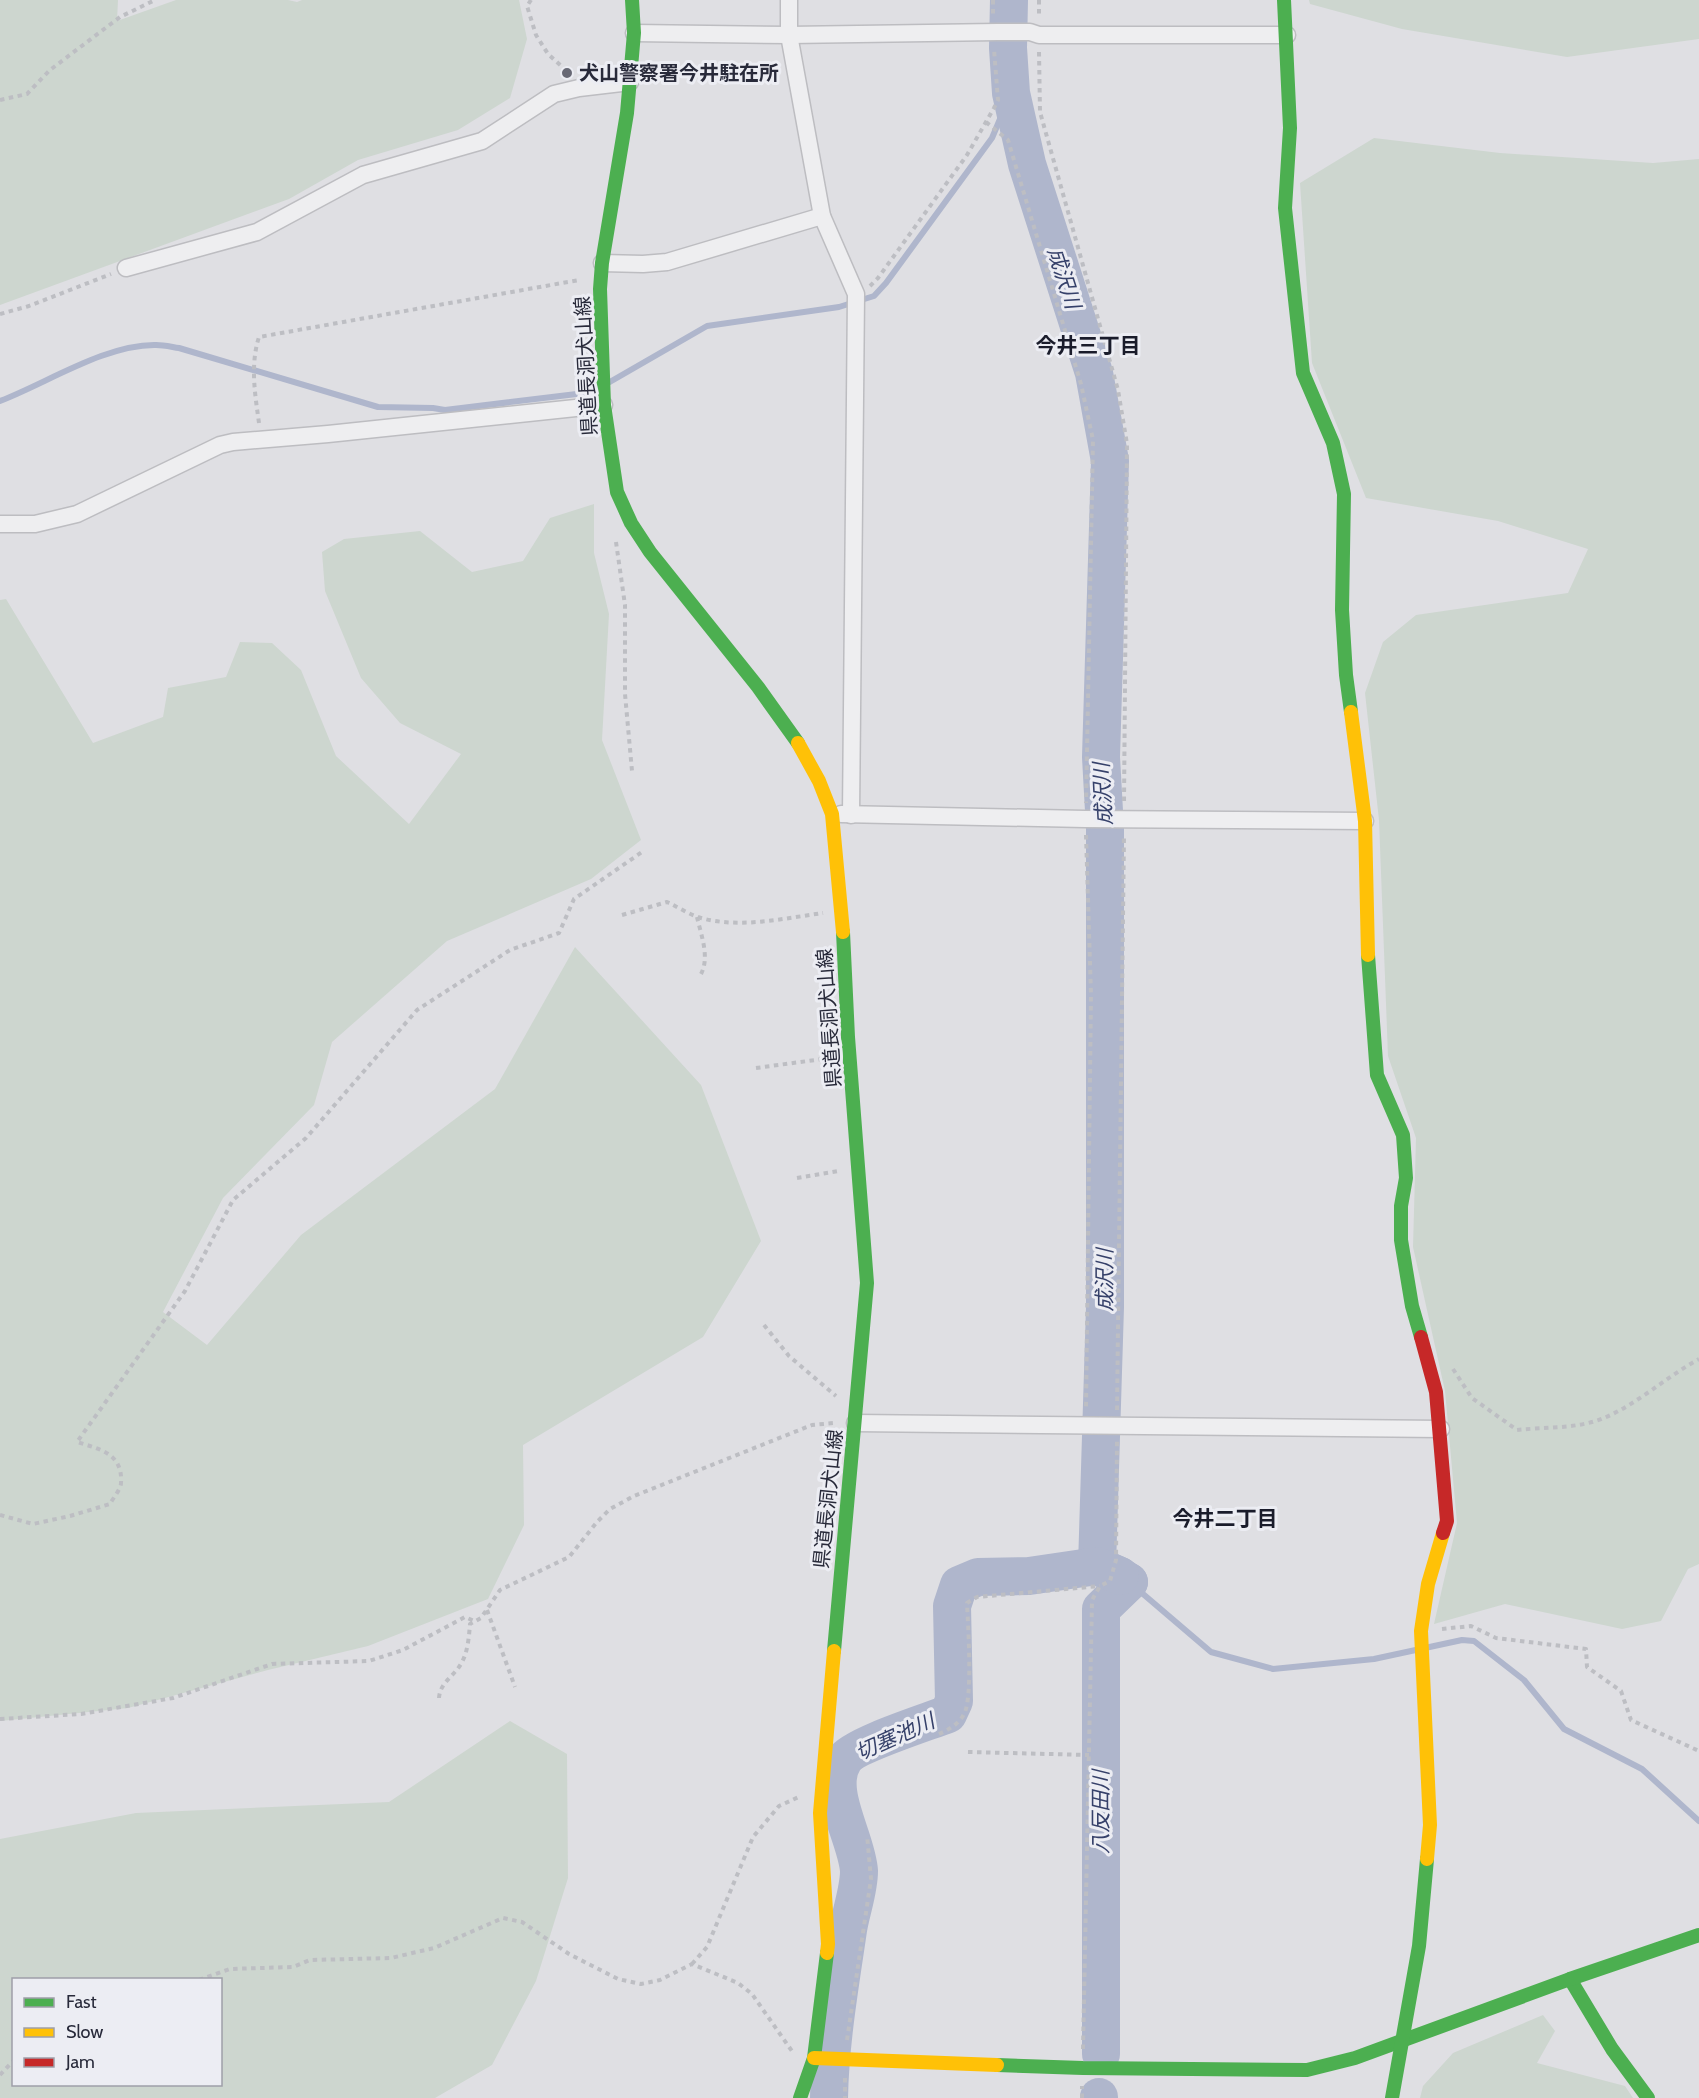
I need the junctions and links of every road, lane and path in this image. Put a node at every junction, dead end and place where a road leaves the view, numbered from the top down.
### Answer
1 (154, 0) edge
2 (531, 0) edge
3 (632, 0) edge
4 (789, 0) edge
5 (993, 0) edge
6 (1039, 0) edge
7 (1284, 0) edge
8 (995, 32) junction
9 (634, 33) junction
10 (1035, 34) junction
11 (789, 35) junction
12 (1287, 35) junction
13 (630, 82) junction
14 (579, 88) junction
15 (0, 100) edge
16 (987, 122) junction
17 (822, 216) junction
18 (126, 268) joint
19 (602, 269) junction
20 (856, 295) junction
21 (0, 314) edge
22 (604, 405) junction
23 (261, 439) junction
24 (0, 524) edge
25 (615, 533) dead end
26 (632, 771) dead end
27 (832, 814) junction
28 (851, 815) junction
29 (1089, 819) junction
30 (1121, 820) junction
31 (1365, 821) junction
32 (642, 852) dead end
33 (842, 910) junction
34 (622, 915) dead end
35 (696, 916) junction
36 (701, 974) dead end
37 (850, 1054) junction
38 (756, 1068) dead end
39 (859, 1168) junction
40 (797, 1178) dead end
41 (764, 1325) dead end
42 (1699, 1359) edge
43 (1453, 1369) dead end
44 (857, 1400) junction
45 (855, 1423) junction
46 (1088, 1425) junction
47 (1112, 1426) junction
48 (1441, 1429) junction
49 (0, 1515) edge
50 (1100, 1586) junction
51 (487, 1610) junction
52 (475, 1621) junction
53 (1421, 1631) junction
54 (515, 1687) dead end
55 (439, 1698) dead end
56 (0, 1719) edge
57 (939, 1734) dead end
58 (968, 1752) dead end
59 (1699, 1752) edge
60 (1089, 1755) junction
61 (822, 1786) junction
62 (867, 1835) dead end
63 (1699, 1935) edge
64 (692, 1964) junction
65 (205, 1978) edge
66 (1570, 1979) junction
67 (1402, 2041) junction
68 (814, 2058) junction
69 (845, 2060) junction
70 (12, 2062) edge
71 (1083, 2068) junction
72 (0, 2075) edge
73 (807, 2080) junction
74 (800, 2098) edge
75 (1082, 2098) edge
76 (1392, 2098) edge
77 (1648, 2098) edge

1 - 15 path
2 - 14 path
3 - 9 street, 県道長洞犬山線
4 - 11 street
5 - 8 path
6 - 10 path
7 - 12 street
8 - 10 street
8 - 11 street
8 - 16 path
9 - 11 street
9 - 13 street, 県道長洞犬山線
10 - 12 street
10 - 30 path
11 - 17 street
12 - 31 street
13 - 14 street
13 - 19 street, 県道長洞犬山線
14 - 18 street
16 - 20 path
16 - 29 path
17 - 19 street
17 - 20 street
18 - 21 path
19 - 22 street, 県道長洞犬山線
19 - 23 path
20 - 28 street
22 - 23 street
22 - 27 street, 県道長洞犬山線
23 - 24 street
25 - 26 path
27 - 28 street
27 - 33 street, 県道長洞犬山線
28 - 29 street
29 - 30 street
29 - 46 path
30 - 31 street
30 - 47 path
31 - 48 street
32 - 49 path
33 - 35 path
33 - 37 street, 県道長洞犬山線
34 - 35 path
35 - 36 path
37 - 38 path
37 - 39 street, 県道長洞犬山線
39 - 40 path
39 - 44 street, 県道長洞犬山線
41 - 44 path
42 - 43 path
44 - 45 street, 県道長洞犬山線
45 - 46 street
45 - 51 path
45 - 61 street, 県道長洞犬山線
46 - 47 street
47 - 48 street
47 - 50 path
48 - 53 street
50 - 57 path
50 - 60 path
51 - 52 path
51 - 54 path
52 - 55 path
52 - 56 path
53 - 59 path
53 - 67 street
58 - 60 path
60 - 71 path
61 - 64 path
61 - 68 street, 県道長洞犬山線
62 - 69 path
63 - 66 street
64 - 65 path
64 - 73 path
66 - 67 street
66 - 77 street
67 - 71 street
67 - 76 street
68 - 69 street
68 - 73 street, 県道長洞犬山線
69 - 71 street
70 - 72 path
71 - 75 path
73 - 74 street, 県道長洞犬山線

